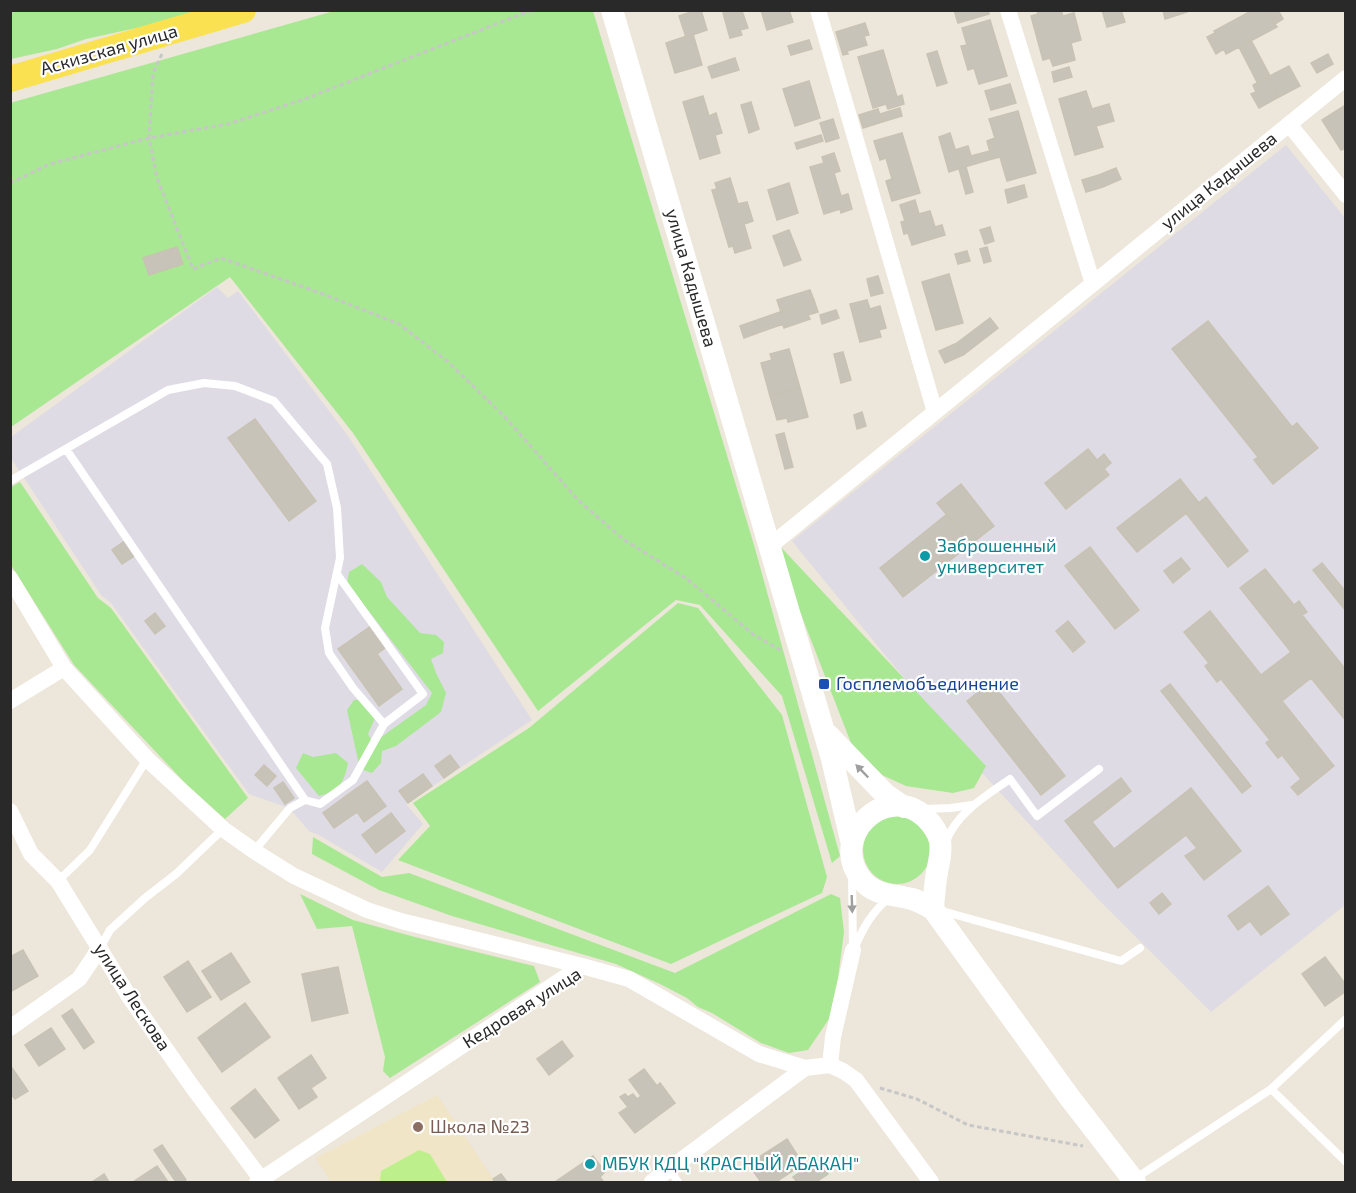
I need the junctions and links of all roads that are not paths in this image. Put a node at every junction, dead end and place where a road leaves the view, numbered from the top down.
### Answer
1 (243, 10) edge
2 (612, 10) edge
3 (818, 10) edge
4 (1008, 10) edge
5 (12, 77) edge
6 (1346, 78) edge
7 (1289, 124) junction
8 (1346, 195) edge
9 (1093, 284) junction
10 (935, 412) junction
11 (66, 449) junction
12 (10, 481) edge
13 (770, 546) junction
14 (337, 574) junction
15 (10, 578) edge
16 (64, 668) junction
17 (10, 701) edge
18 (384, 724) junction
19 (824, 730) junction
20 (147, 759) junction
21 (1099, 769) dead end
22 (305, 800) junction
23 (973, 805) junction
24 (904, 807) junction
25 (10, 811) edge
26 (223, 829) junction
27 (254, 851) junction
28 (852, 851) junction
29 (939, 862) junction
30 (58, 881) junction
31 (893, 896) junction
32 (933, 909) junction
33 (100, 948) junction
34 (1140, 948) dead end
35 (853, 950) junction
36 (582, 966) junction
37 (1346, 1019) edge
38 (10, 1028) edge
39 (830, 1065) junction
40 (805, 1068) junction
41 (1271, 1089) junction
42 (1346, 1162) edge
43 (673, 1176) edge
44 (259, 1181) edge
45 (1134, 1181) edge
46 (652, 1182) edge
47 (932, 1182) edge

1 - 5 main road, Аскизская улица
2 - 13 street, улица Кадышева
3 - 10 street
4 - 9 street
6 - 7 street, улица Кадышева
7 - 8 street
7 - 9 street, улица Кадышева
9 - 10 street, улица Кадышева
10 - 13 street, улица Кадышева
11 - 12 lane
11 - 14 lane
11 - 22 lane
13 - 19 street, улица Кадышева
14 - 18 lane
14 - 18 lane
15 - 16 street
16 - 17 street
16 - 20 street
18 - 22 lane
24 -> 19 street
19 - 28 street, улица Кадышева
20 - 26 street
20 - 30 lane
21 - 23 lane
22 - 27 lane
23 - 24 lane
23 - 29 lane
24 - 28 street
24 - 29 street
25 - 30 street, улица Лескова
26 - 27 street
26 - 33 lane
27 - 36 street
28 - 31 street
28 -> 35 lane
29 - 31 street
29 - 32 street
30 - 33 street, улица Лескова
31 - 32 street
31 - 35 lane
32 - 34 lane
32 - 45 street
33 - 38 street
33 - 44 street, улица Лескова
35 - 39 street
36 - 40 street, Кедровая улица
36 - 44 street, Кедровая улица
37 - 41 lane
39 - 40 street
39 - 47 street
40 - 43 street
41 - 42 lane
41 - 45 lane
43 - 46 street

